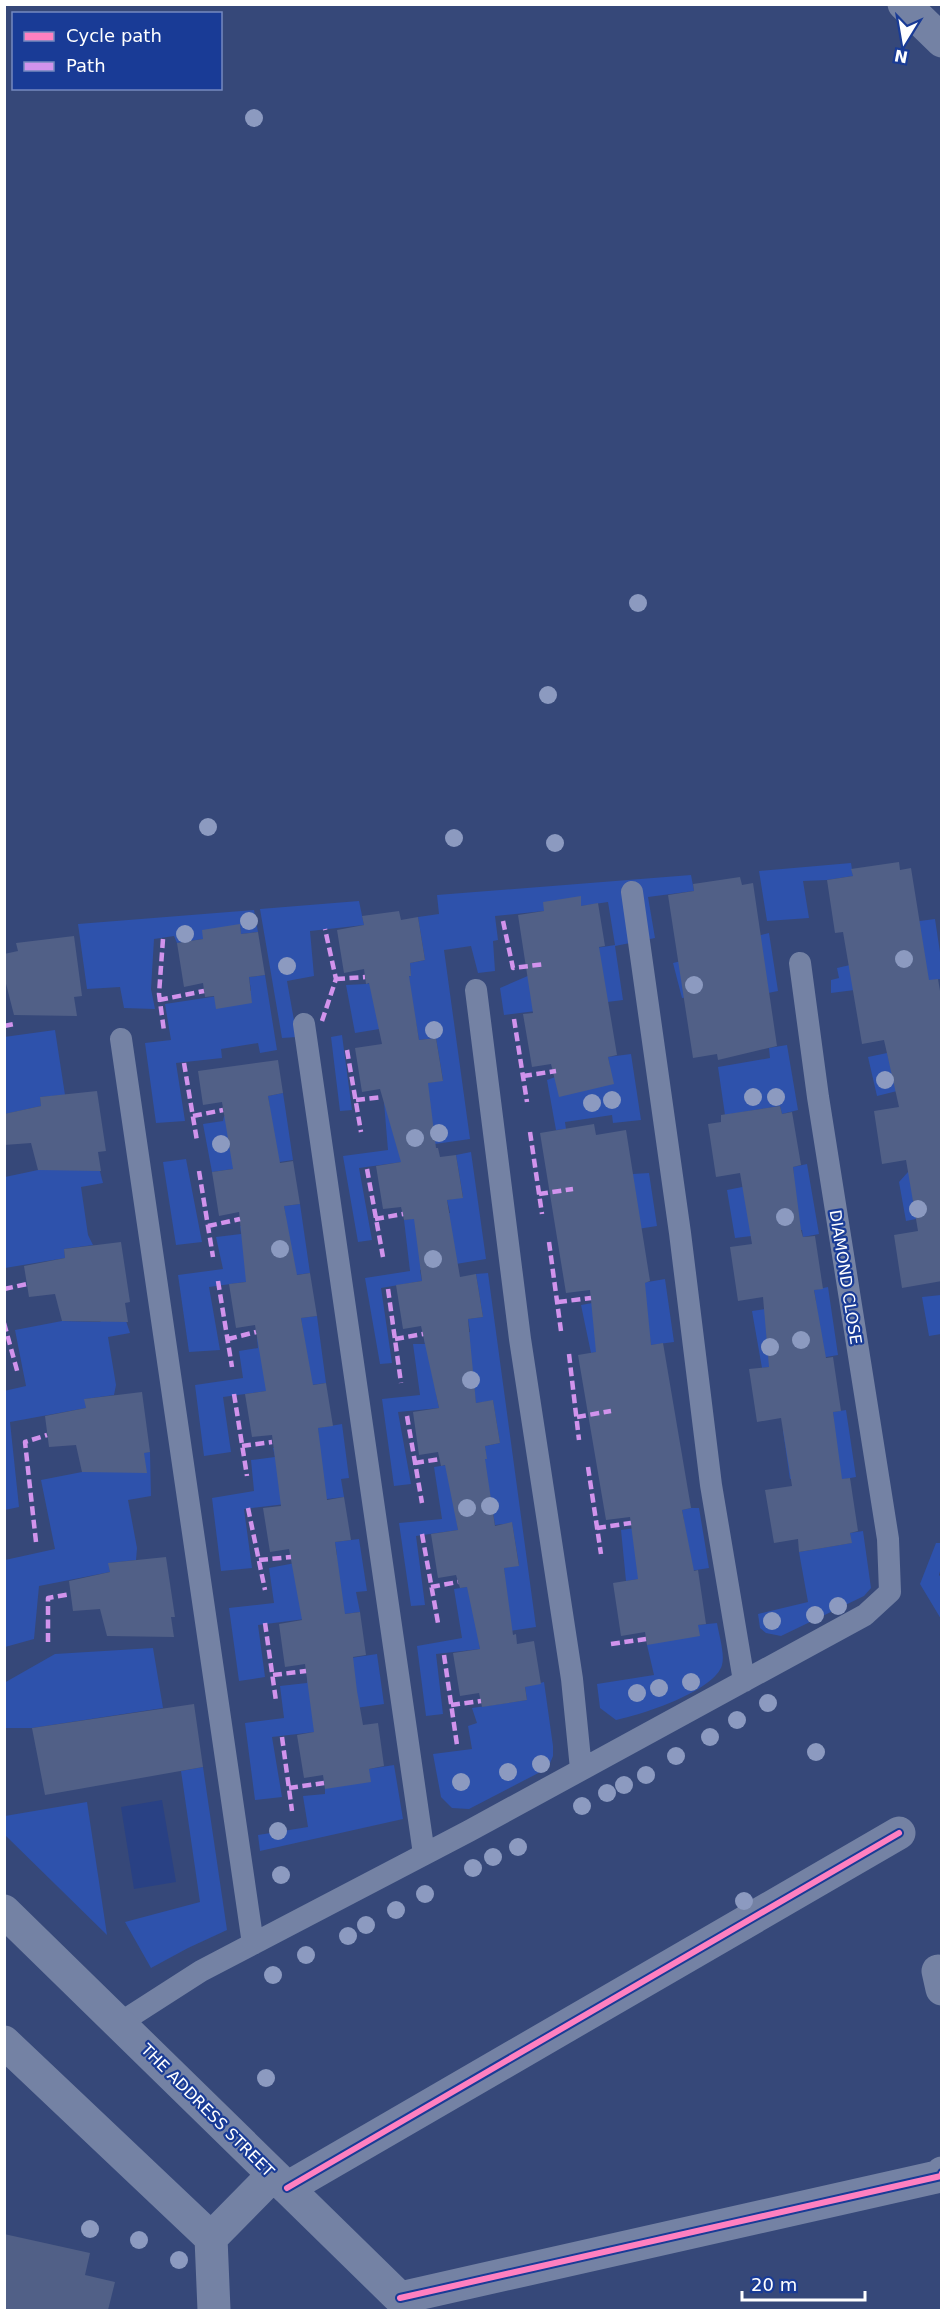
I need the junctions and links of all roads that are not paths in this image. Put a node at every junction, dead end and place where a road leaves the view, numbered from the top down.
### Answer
1 (904, 4) edge
2 (942, 41) edge
3 (632, 892) dead end
4 (800, 963) dead end
5 (476, 990) dead end
6 (304, 1024) dead end
7 (121, 1039) dead end
8 (744, 1681) junction
9 (581, 1769) junction
10 (899, 1833) dead end
11 (424, 1854) junction
12 (4, 1911) edge
13 (253, 1944) junction
14 (120, 2023) junction
15 (4, 2042) edge
16 (942, 2173) edge
17 (280, 2181) junction
18 (211, 2238) junction
19 (406, 2304) edge
20 (214, 2310) edge

1 - 2 street
3 - 8 lane
4 - 8 lane, DIAMOND CLOSE
5 - 9 lane
6 - 11 lane
7 - 13 lane
8 - 9 lane
9 - 11 lane
10 - 17 street
11 - 13 lane
12 - 14 street, THE ADDRESS STREET
13 - 14 lane
14 - 17 street, THE ADDRESS STREET
15 - 18 street
16 - 19 street
17 - 18 street
17 - 19 street, THE ADDRESS STREET
18 - 20 street

